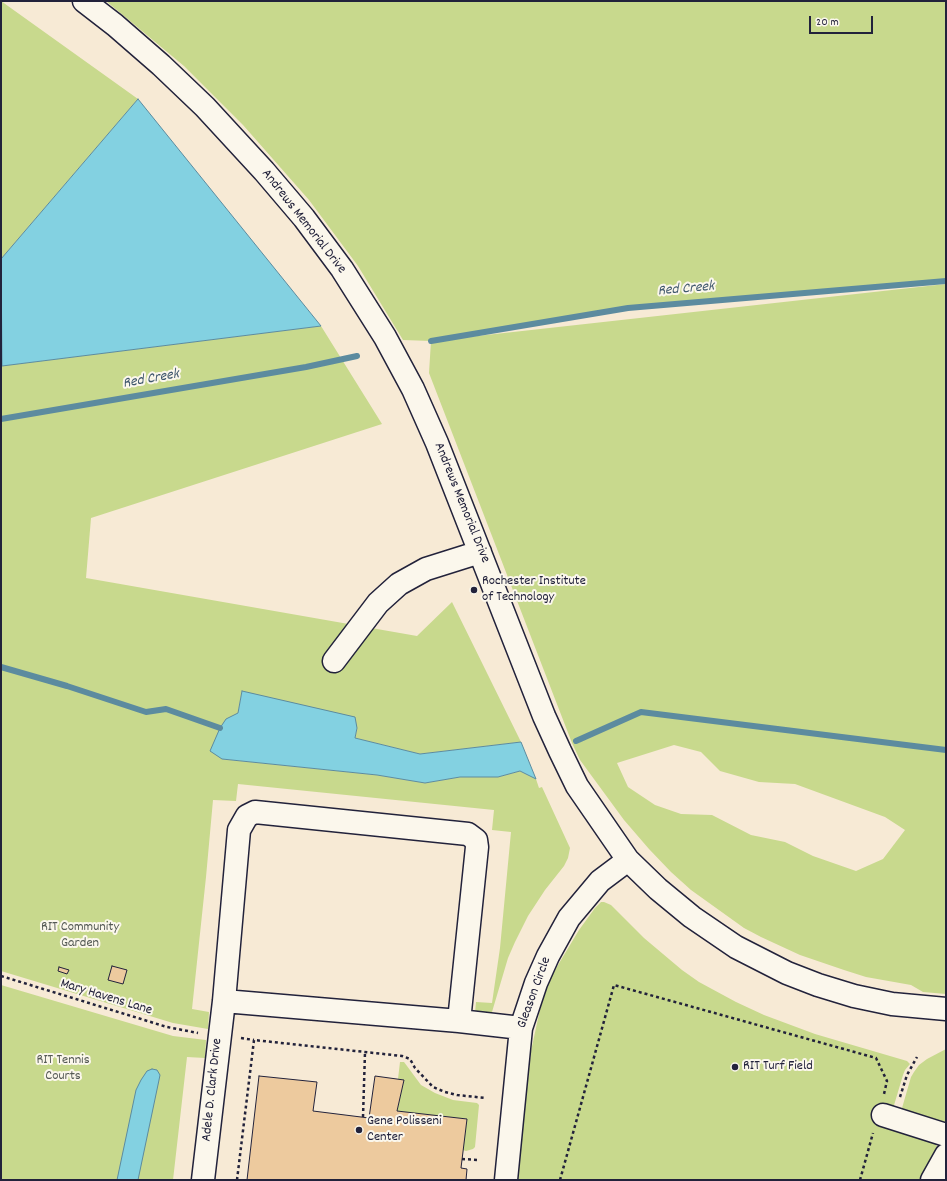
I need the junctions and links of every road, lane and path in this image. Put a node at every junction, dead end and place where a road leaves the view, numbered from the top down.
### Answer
1 (84, 1) edge
2 (480, 552) junction
3 (334, 661) dead end
4 (628, 860) junction
5 (1, 976) edge
6 (224, 1001) junction
7 (946, 1009) edge
8 (459, 1021) junction
9 (521, 1028) junction
10 (199, 1033) dead end
11 (234, 1038) dead end
12 (254, 1040) junction
13 (365, 1052) junction
14 (917, 1058) dead end
15 (486, 1098) dead end
16 (883, 1116) junction
17 (363, 1117) dead end
18 (946, 1135) edge
19 (946, 1155) edge
20 (462, 1159) dead end
21 (479, 1160) dead end
22 (203, 1180) edge
23 (237, 1180) edge
24 (506, 1180) edge
25 (560, 1180) edge
26 (860, 1180) edge
27 (932, 1180) edge

1 - 2 street, Andrews Memorial Drive
2 - 3 street
2 - 4 street, Andrews Memorial Drive
4 - 7 street, Andrews Memorial Drive
4 - 9 street, Gleason Circle
5 - 10 path, Mary Havens Lane
6 - 8 street
6 - 8 street, Adele D. Clark Drive
6 - 22 street, Adele D. Clark Drive
8 - 9 street
9 - 24 street, Gleason Circle
11 - 12 path
12 - 13 path
12 - 23 path
13 - 15 path
13 - 17 path
14 - 16 path
16 - 18 street
16 - 25 path
16 - 26 path
19 - 27 street
20 - 21 path

